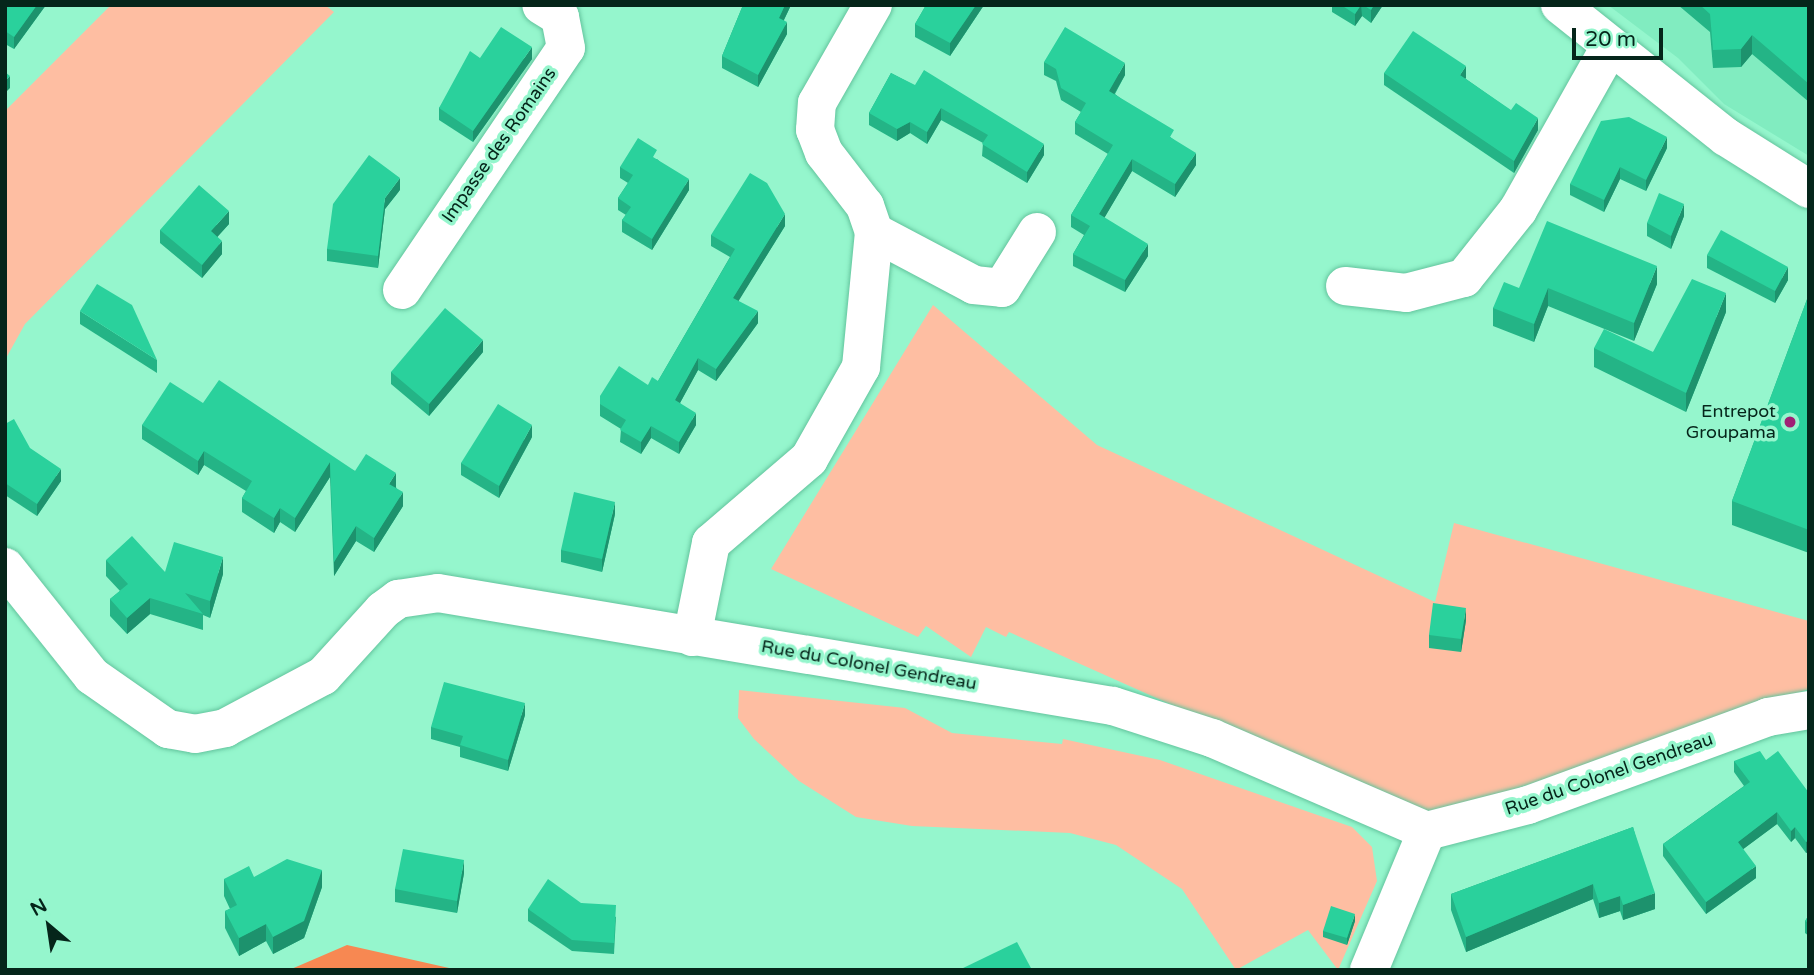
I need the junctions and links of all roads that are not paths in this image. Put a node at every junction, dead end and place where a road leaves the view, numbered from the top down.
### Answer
1 (541, 5) edge
2 (873, 5) edge
3 (1560, 5) edge
4 (1610, 47) junction
5 (1809, 189) edge
6 (874, 232) junction
7 (1037, 232) dead end
8 (1345, 286) dead end
9 (402, 290) dead end
10 (5, 567) edge
11 (692, 637) junction
12 (1809, 710) edge
13 (1427, 831) junction
14 (1369, 970) edge

1 - 9 street, Impasse des Romains
2 - 6 street
3 - 4 street
4 - 5 street
4 - 8 street
6 - 7 street
6 - 11 street
10 - 11 street, Rue du Colonel Gendreau
11 - 13 street, Rue du Colonel Gendreau
12 - 13 street, Rue du Colonel Gendreau
13 - 14 street

